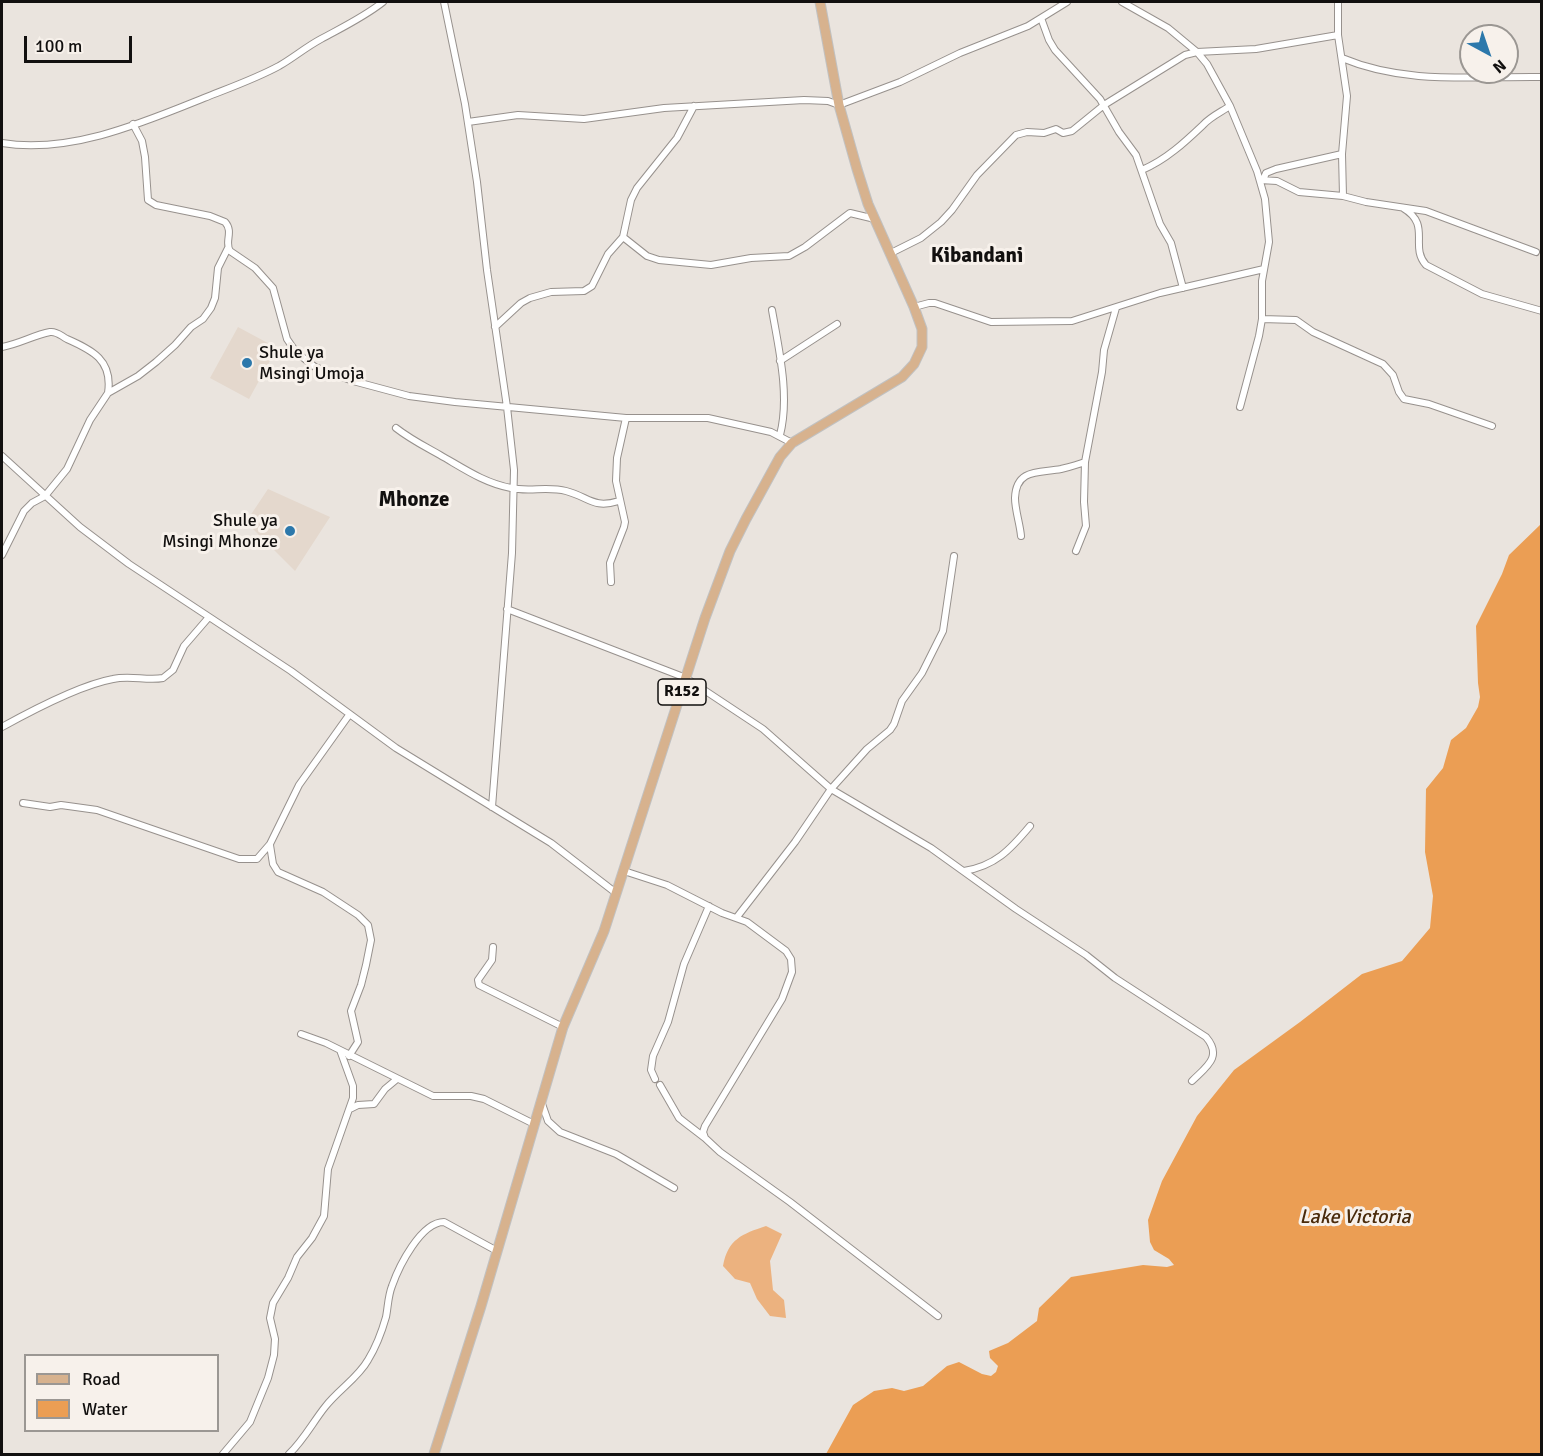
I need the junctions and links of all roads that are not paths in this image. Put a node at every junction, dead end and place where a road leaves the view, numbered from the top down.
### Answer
1 (383, 2) edge
2 (444, 2) edge
3 (820, 2) edge
4 (1066, 2) edge
5 (1122, 2) edge
6 (1338, 2) edge
7 (1041, 18) junction
8 (1338, 35) junction
9 (1197, 52) junction
10 (1211, 52) junction
11 (1342, 58) junction
12 (1208, 64) junction
13 (1542, 77) edge
14 (839, 105) junction
15 (1104, 105) junction
16 (694, 106) junction
17 (1230, 106) junction
18 (468, 122) junction
19 (134, 124) junction
20 (2, 143) edge
21 (1342, 154) junction
22 (1142, 170) junction
23 (1261, 180) junction
24 (1343, 196) junction
25 (1401, 207) junction
26 (875, 219) junction
27 (623, 237) junction
28 (228, 248) junction
29 (1536, 252) dead end
30 (891, 253) junction
31 (1264, 269) junction
32 (1183, 288) junction
33 (914, 307) junction
34 (1116, 308) junction
35 (772, 310) dead end
36 (1542, 311) edge
37 (1262, 319) junction
38 (837, 324) dead end
39 (495, 327) junction
40 (2, 347) edge
41 (780, 361) junction
42 (108, 393) junction
43 (507, 407) junction
44 (1240, 407) dead end
45 (626, 418) junction
46 (1492, 426) dead end
47 (396, 428) dead end
48 (780, 435) junction
49 (792, 442) junction
50 (2, 456) edge
51 (1084, 462) junction
52 (513, 489) junction
53 (45, 496) junction
54 (619, 501) junction
55 (1021, 536) dead end
56 (1076, 551) dead end
57 (2, 555) edge
58 (954, 556) dead end
59 (611, 582) dead end
60 (507, 609) junction
61 (209, 617) junction
62 (686, 678) junction
63 (349, 715) junction
64 (2, 727) edge
65 (831, 789) junction
66 (23, 803) dead end
67 (492, 807) junction
68 (1030, 826) dead end
69 (270, 844) junction
70 (624, 871) junction
71 (964, 871) junction
72 (616, 893) junction
73 (709, 906) junction
74 (737, 917) junction
75 (493, 948) dead end
76 (563, 1028) junction
77 (301, 1034) dead end
78 (340, 1050) junction
79 (349, 1056) junction
80 (397, 1079) junction
81 (655, 1079) dead end
82 (1192, 1081) dead end
83 (660, 1085) dead end
84 (541, 1100) junction
85 (350, 1110) junction
86 (534, 1124) junction
87 (705, 1138) junction
88 (674, 1188) dead end
89 (497, 1251) junction
90 (938, 1316) dead end
91 (223, 1455) edge
92 (289, 1455) edge
93 (434, 1455) edge

1 - 19 street
2 - 18 street
3 - 14 main road, R152
4 - 7 street
5 - 9 street
6 - 8 street
7 - 14 street
7 - 15 street
8 - 10 street
8 - 11 street
9 - 10 street
9 - 12 street
9 - 15 street
10 - 12 street
11 - 13 street
11 - 21 street
12 - 17 street
14 - 16 street
14 - 26 main road, R152
15 - 22 street
15 - 30 street
16 - 18 street
16 - 27 street
17 - 22 street
17 - 23 street
18 - 39 street
19 - 20 street
19 - 28 street
21 - 23 street
21 - 24 street
22 - 32 street
23 - 24 street
23 - 31 street
24 - 25 street
25 - 29 street
25 - 36 street
26 - 27 street
26 - 30 main road, R152
27 - 39 street
28 - 42 street
28 - 43 street
30 - 33 main road, R152
31 - 32 street
31 - 37 street
32 - 34 street
33 - 34 street
33 - 49 main road, R152
34 - 51 street
35 - 41 street
37 - 44 street
37 - 46 street
38 - 41 street
39 - 43 street
40 - 42 street
41 - 48 street
42 - 53 street
43 - 45 street
43 - 52 street
45 - 48 street
45 - 54 street
47 - 52 street
48 - 49 street
49 - 62 main road, R152
50 - 53 street
51 - 55 street
51 - 56 street
52 - 54 street
52 - 60 street
53 - 57 street
53 - 61 street
54 - 59 street
58 - 65 street
60 - 62 street
60 - 67 street
61 - 63 street
61 - 64 street
62 - 65 street
62 - 70 main road, R152
63 - 67 street
63 - 69 street
65 - 71 street
65 - 74 street
66 - 69 street
67 - 72 street
68 - 71 street
69 - 79 street
70 - 72 main road, R152
70 - 73 street
71 - 82 street
72 - 76 main road, R152
73 - 74 street
73 - 81 street
74 - 87 street
75 - 76 street
76 - 84 main road, R152
77 - 78 street
78 - 79 street
78 - 85 street
79 - 80 street
80 - 85 street
80 - 86 street
83 - 87 street
84 - 86 main road, R152
84 - 88 street
85 - 91 street
86 - 89 main road, R152
87 - 90 street
89 - 92 street
89 - 93 main road, R152

